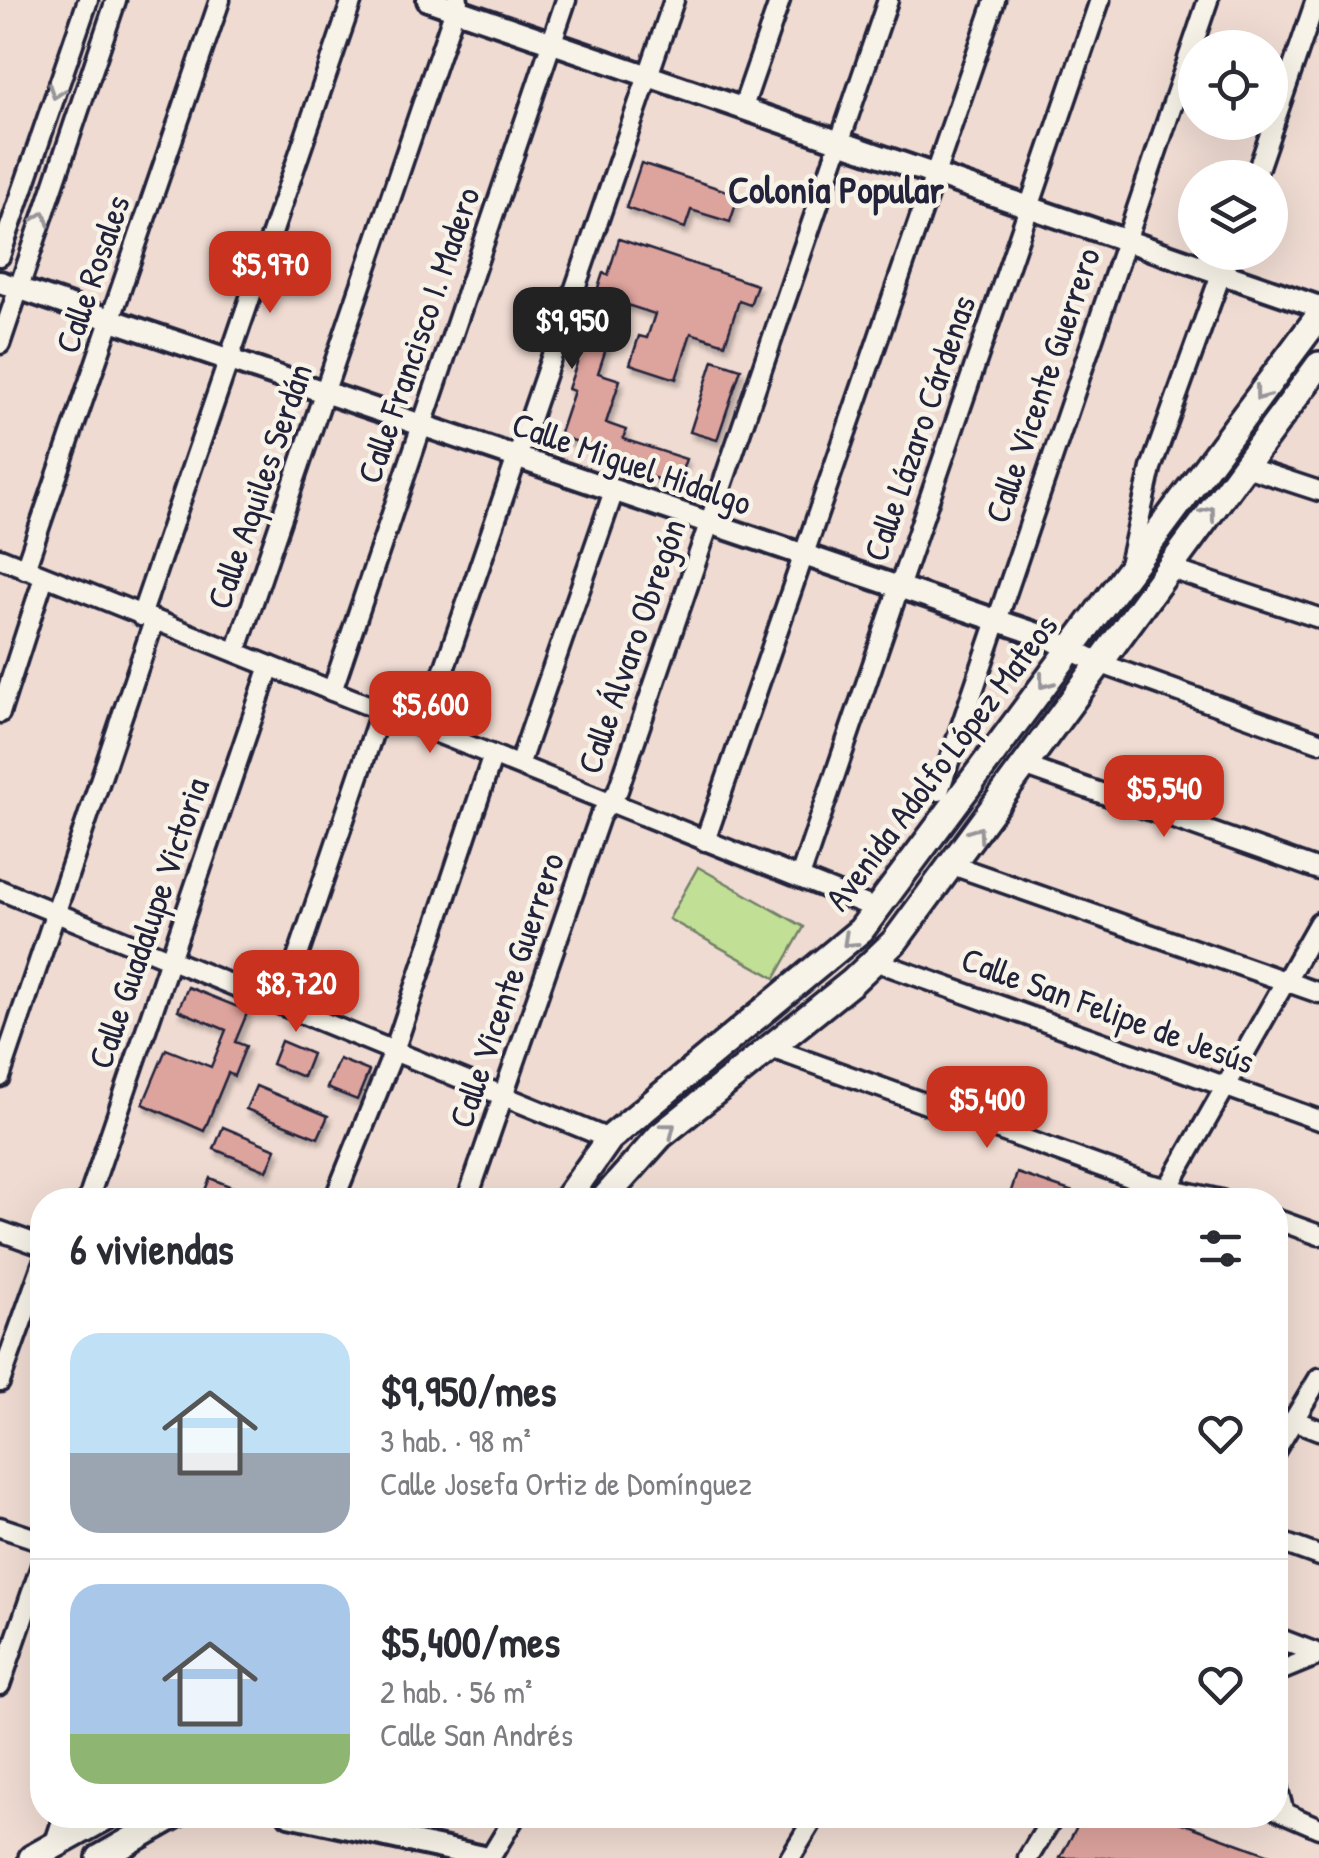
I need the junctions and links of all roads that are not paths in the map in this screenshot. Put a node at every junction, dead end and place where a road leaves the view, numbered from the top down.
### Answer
1 (88, 0) edge
2 (116, 0) edge
3 (220, 0) edge
4 (352, 0) edge
5 (428, 0) edge
6 (566, 0) edge
7 (674, 0) edge
8 (780, 0) edge
9 (888, 0) edge
10 (995, 0) edge
11 (1100, 0) edge
12 (1208, 0) edge
13 (1316, 0) edge
14 (456, 4) edge
15 (552, 42) junction
16 (648, 75) junction
17 (743, 107) junction
18 (840, 142) junction
19 (1261, 160) edge
20 (936, 175) junction
21 (1030, 207) junction
22 (1126, 240) junction
23 (1178, 252) edge
24 (0, 256) edge
25 (1223, 270) edge
26 (1241, 270) edge
27 (9, 285) edge
28 (1319, 307) edge
29 (1319, 316) edge
30 (112, 320) junction
31 (0, 344) edge
32 (230, 359) junction
33 (1317, 372) edge
34 (326, 392) junction
35 (422, 424) junction
36 (517, 458) junction
37 (1244, 466) junction
38 (614, 491) junction
39 (1319, 491) edge
40 (709, 523) junction
41 (802, 556) junction
42 (0, 558) edge
43 (1168, 568) junction
44 (25, 569) junction
45 (1127, 574) junction
46 (44, 577) junction
47 (898, 588) junction
48 (1319, 618) edge
49 (148, 619) junction
50 (994, 620) junction
51 (1071, 648) junction
52 (236, 652) junction
53 (1099, 663) junction
54 (270, 666) junction
55 (332, 691) junction
56 (382, 710) junction
57 (0, 713) edge
58 (424, 728) junction
59 (1319, 742) edge
60 (493, 755) junction
61 (519, 766) junction
62 (1024, 766) junction
63 (939, 791) dead end
64 (610, 802) junction
65 (705, 841) junction
66 (954, 866) junction
67 (1319, 870) edge
68 (800, 878) junction
69 (0, 890) edge
70 (877, 909) junction
71 (58, 914) junction
72 (1319, 922) edge
73 (170, 959) junction
74 (876, 961) junction
75 (1286, 981) junction
76 (1319, 993) edge
77 (282, 1003) junction
78 (771, 1048) junction
79 (394, 1050) junction
80 (0, 1078) edge
81 (1225, 1085) junction
82 (505, 1093) junction
83 (1319, 1120) edge
84 (609, 1139) junction
85 (92, 1188) edge
86 (339, 1188) edge
87 (471, 1188) edge
88 (574, 1188) edge
89 (614, 1188) edge
90 (1168, 1188) joint
91 (1288, 1224) edge
92 (0, 1231) edge
93 (1319, 1235) edge
94 (30, 1242) edge
95 (30, 1298) edge
96 (1319, 1378) edge
97 (0, 1382) edge
98 (1293, 1420) junction
99 (1288, 1429) edge
100 (1319, 1430) edge
101 (0, 1527) edge
102 (30, 1537) edge
103 (1288, 1545) edge
104 (1319, 1556) edge
105 (30, 1598) edge
106 (1288, 1643) edge
107 (1319, 1654) edge
108 (1288, 1667) edge
109 (0, 1685) edge
110 (1288, 1815) edge
111 (57, 1828) edge
112 (86, 1828) edge
113 (152, 1828) edge
114 (349, 1828) edge
115 (508, 1828) edge
116 (808, 1828) edge
117 (1046, 1828) edge
118 (1319, 1828) edge
119 (43, 1852) edge
120 (100, 1858) edge
121 (489, 1858) edge
122 (790, 1858) edge
123 (1028, 1858) edge

1 -> 24 street
27 -> 2 street
3 - 30 street, Calle Rosales
4 - 32 street
5 - 14 street
6 - 15 street, Calle Francisco I. Madero
7 - 16 street
8 - 17 street
9 - 18 street, Calle Álvaro Obregón
10 - 20 street
11 - 21 street, Calle Lázaro Cárdenas
12 - 22 street, Calle Vicente Guerrero
13 - 19 street
14 - 15 street
14 - 34 street, Calle Aquiles Serdán
15 - 16 street
15 - 35 street, Calle Francisco I. Madero
16 - 17 street
16 - 36 street
17 - 18 street
18 - 20 street
18 - 40 street, Calle Álvaro Obregón
20 - 21 street
20 - 41 street
21 - 22 street
21 - 47 street, Calle Lázaro Cárdenas
22 - 23 street
22 - 50 street, Calle Vicente Guerrero
25 - 45 street
26 - 28 street
27 - 30 street, Calle Miguel Hidalgo
27 - 31 street
29 -> 45 main road, Avenida Adolfo López Mateos
30 - 32 street, Calle Miguel Hidalgo
30 - 44 street, Calle Rosales
32 - 34 street, Calle Miguel Hidalgo
32 - 49 street
33 - 37 main road, Avenida Adolfo López Mateos
34 - 35 street, Calle Miguel Hidalgo
34 - 52 street, Calle Aquiles Serdán
35 - 36 street, Calle Miguel Hidalgo
35 - 55 street, Calle Francisco I. Madero
36 - 38 street, Calle Miguel Hidalgo
36 - 58 street
37 - 39 street
43 -> 37 main road, Avenida Adolfo López Mateos
38 - 40 street, Calle Miguel Hidalgo
38 - 61 street
40 - 41 street, Calle Miguel Hidalgo
40 - 64 street, Calle Álvaro Obregón
41 - 47 street, Calle Miguel Hidalgo
41 - 65 street
42 - 44 street
43 - 48 street
43 - 53 main road, Avenida Adolfo López Mateos
44 - 46 street
45 - 51 main road, Avenida Adolfo López Mateos
46 - 49 street
46 - 57 street
47 - 50 street, Calle Miguel Hidalgo
47 - 68 street, Calle Lázaro Cárdenas
49 - 52 street
49 - 71 street
50 - 51 street, Calle Miguel Hidalgo
50 - 63 street, Calle Vicente Guerrero
51 - 53 street, Calle Miguel Hidalgo
51 -> 70 main road, Avenida Adolfo López Mateos
52 - 54 street
53 - 59 street
53 - 62 main road, Avenida Adolfo López Mateos
54 - 55 street
54 - 73 street, Calle Guadalupe Victoria
55 - 56 street
56 - 58 street
56 - 77 street
58 - 60 street
60 - 61 street
60 - 79 street
61 - 64 street
66 -> 62 main road, Avenida Adolfo López Mateos
62 - 67 street
64 - 65 street
64 - 82 street, Calle Vicente Guerrero
65 - 68 street
66 - 74 main road, Avenida Adolfo López Mateos
66 - 75 street
68 - 70 street
69 - 71 street
70 -> 84 main road, Avenida Adolfo López Mateos
71 - 73 street
71 - 80 street
72 - 75 street
73 - 77 street
73 - 85 street, Calle Guadalupe Victoria
74 - 78 main road, Avenida Adolfo López Mateos
74 - 81 street, Calle San Felipe de Jesús
75 - 76 street
75 - 81 street
77 - 79 street
89 -> 78 main road, Avenida Adolfo López Mateos
78 - 90 street
79 - 82 street
79 - 86 street
81 - 83 street, Calle San Felipe de Jesús
81 - 90 street
82 - 84 street
82 - 87 street, Calle Vicente Guerrero
84 - 88 main road, Avenida Adolfo López Mateos
91 - 93 street
92 - 94 street
95 - 97 street
96 - 98 street
98 - 99 street
98 - 100 street
101 - 102 street
103 - 104 street
105 - 109 street
106 - 107 street
107 - 108 street
110 - 118 street
111 - 119 street
112 - 119 main road
113 - 120 main road
114 - 121 street
115 - 121 street
116 - 122 street
117 - 123 street

